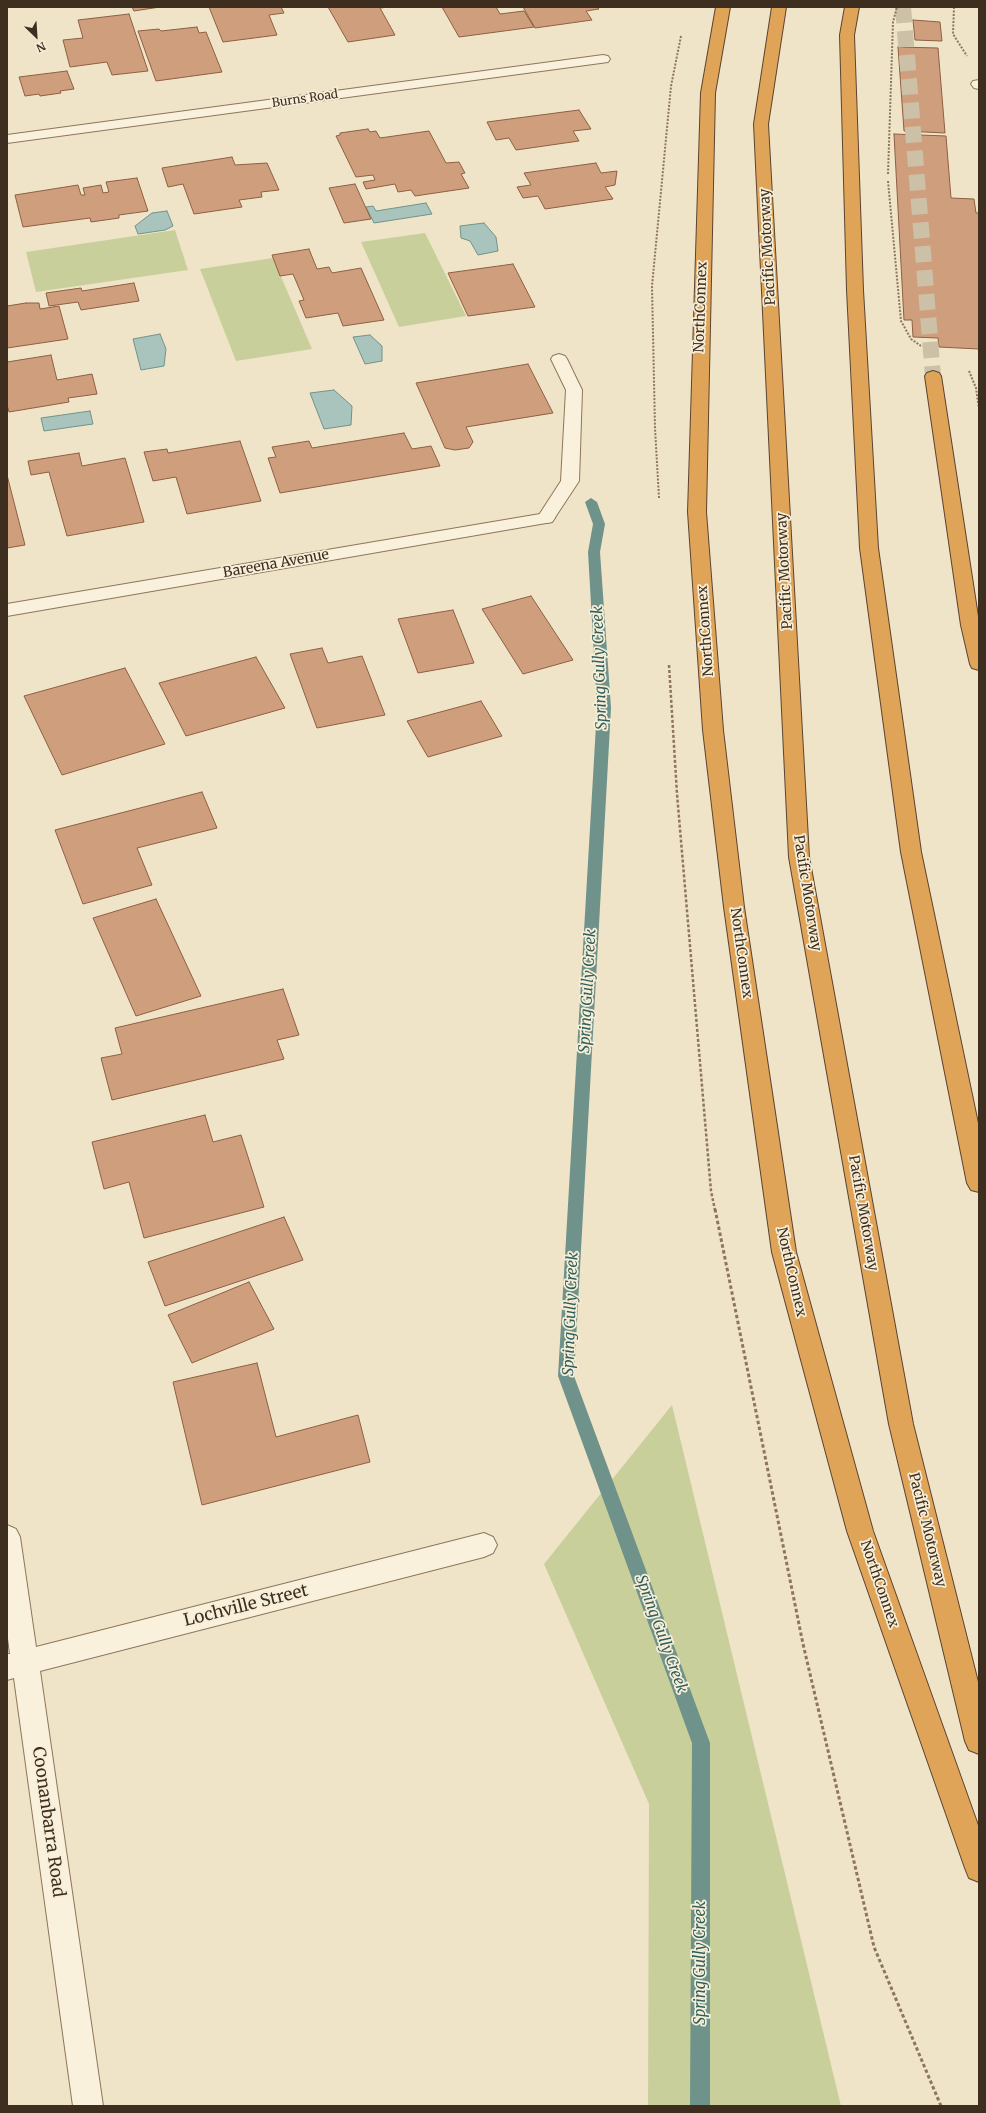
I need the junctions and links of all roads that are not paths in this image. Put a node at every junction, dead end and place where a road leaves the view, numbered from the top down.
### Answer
1 (723, 7) edge
2 (779, 7) edge
3 (852, 7) edge
4 (603, 59) dead end
5 (7, 139) edge
6 (558, 360) dead end
7 (933, 376) tunnel mouth
8 (7, 610) edge
9 (979, 664) edge
10 (979, 1182) edge
11 (7, 1537) edge
12 (484, 1545) dead end
13 (16, 1665) edge
14 (979, 1741) edge
15 (979, 1868) edge
16 (88, 2106) edge

1 - 15 highway, NorthConnex
2 - 14 highway, Pacific Motorway
3 - 10 highway
4 - 5 street, Burns Road
6 - 8 street, Bareena Avenue
7 - 9 highway
11 - 13 street, Coonanbarra Road
12 - 13 street, Lochville Street
13 - 16 street, Coonanbarra Road

